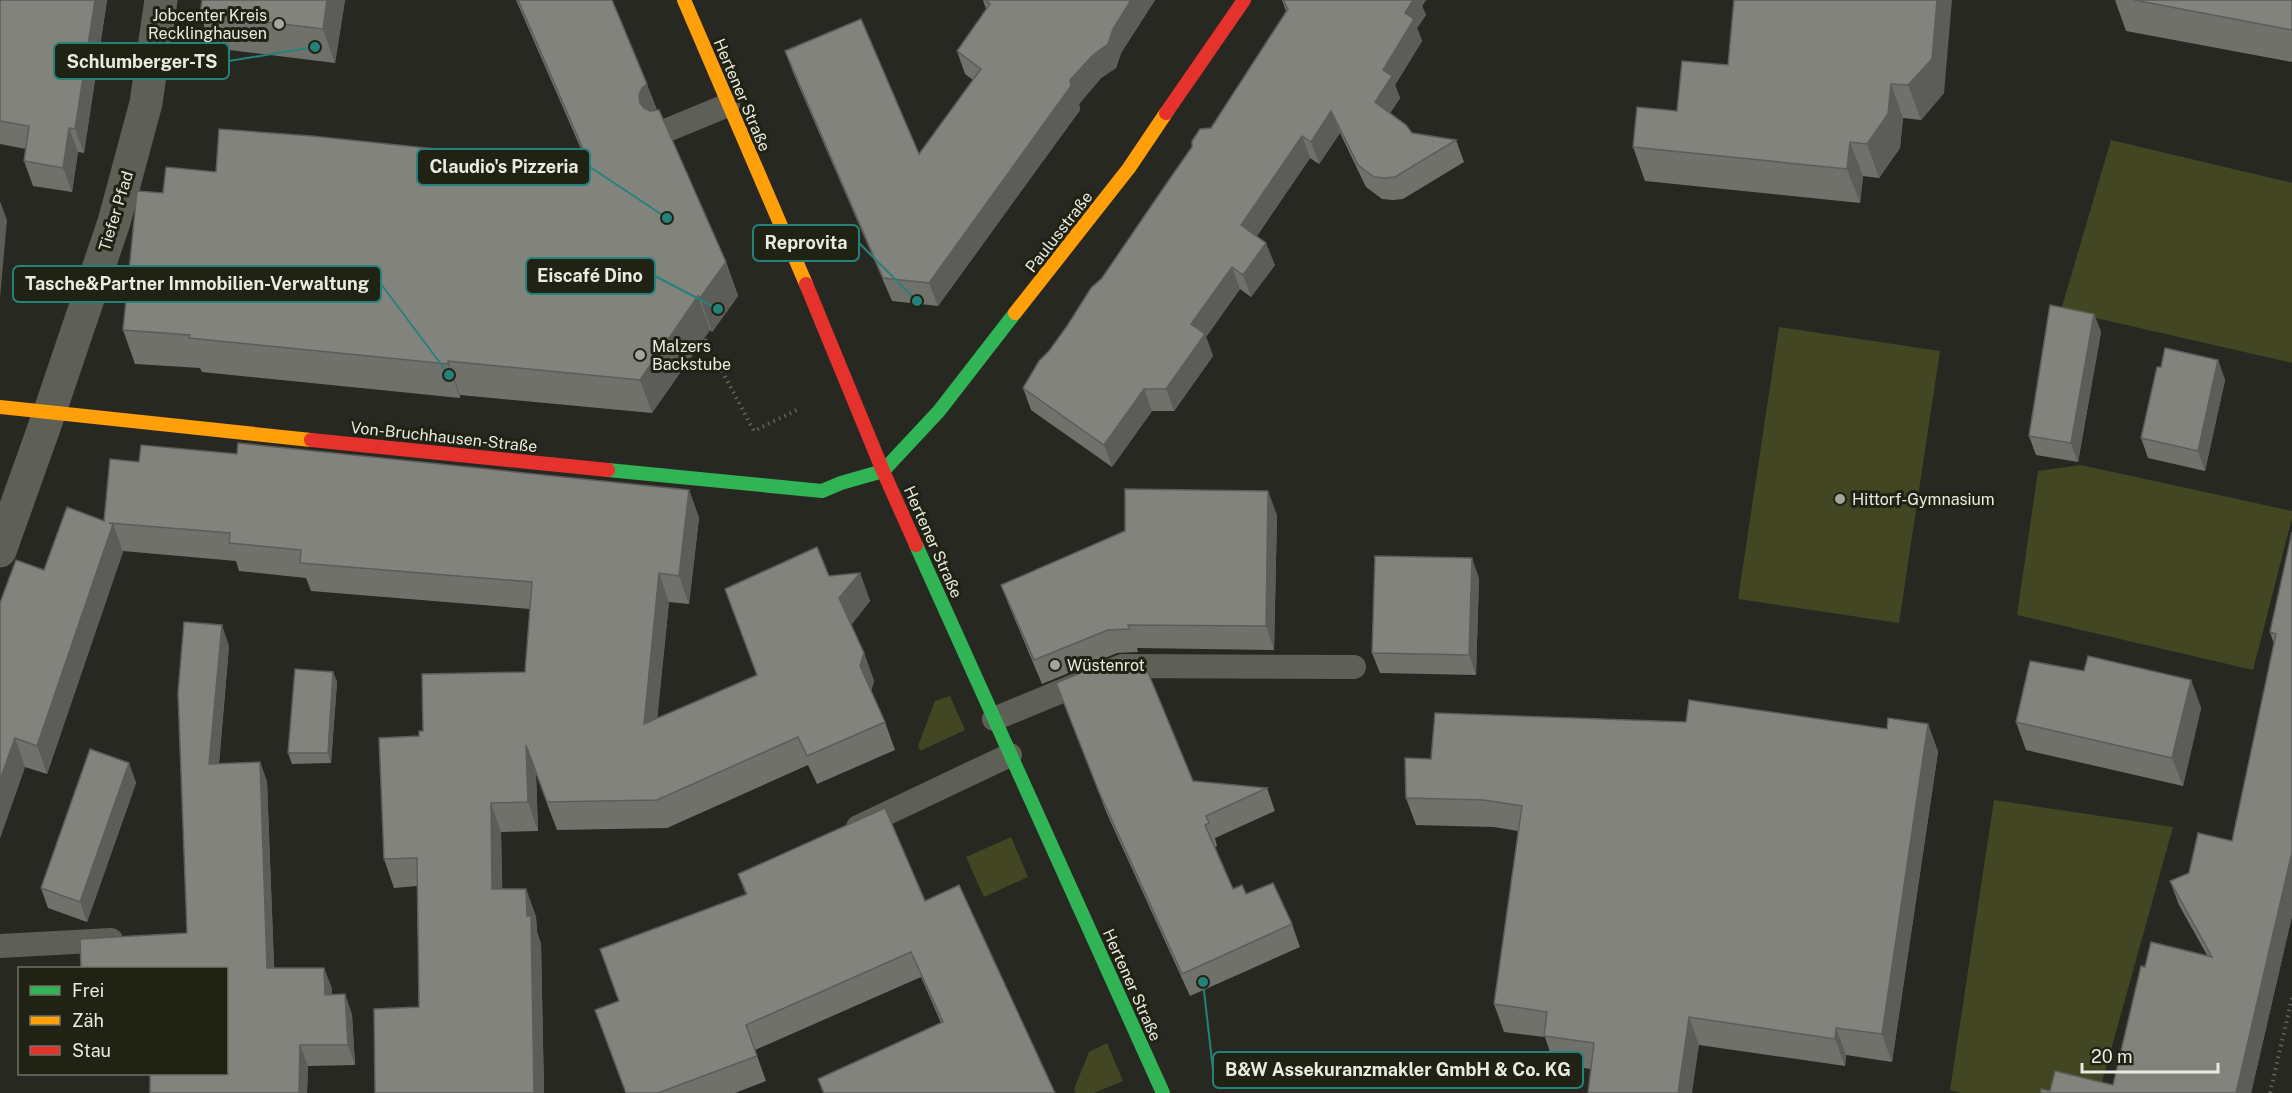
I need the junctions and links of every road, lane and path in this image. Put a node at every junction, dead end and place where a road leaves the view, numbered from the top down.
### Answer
1 (684, 0) edge
2 (1244, 0) edge
3 (154, 1) edge
4 (728, 105) junction
5 (665, 130) edge
6 (705, 339) dead end
7 (0, 407) edge
8 (799, 409) dead end
9 (50, 411) junction
10 (883, 471) junction
11 (0, 551) edge
12 (1354, 667) dead end
13 (994, 719) junction
14 (1010, 755) junction
15 (841, 835) edge
16 (136, 938) edge
17 (0, 946) edge
18 (2292, 998) edge
19 (1163, 1093) edge
20 (2270, 1093) edge

1 - 4 street, Hertener Straße
2 - 10 street, Paulusstraße
3 - 9 street, Tiefer Pfad
4 - 5 lane
4 - 10 street, Hertener Straße
6 - 8 path
7 - 9 street, Von-Bruchhausen-Straße
9 - 10 street, Von-Bruchhausen-Straße
9 - 11 street, Tiefer Pfad
10 - 13 street, Hertener Straße
12 - 13 lane
13 - 14 street, Hertener Straße
14 - 15 lane
14 - 19 street, Hertener Straße
16 - 17 lane
18 - 20 path

